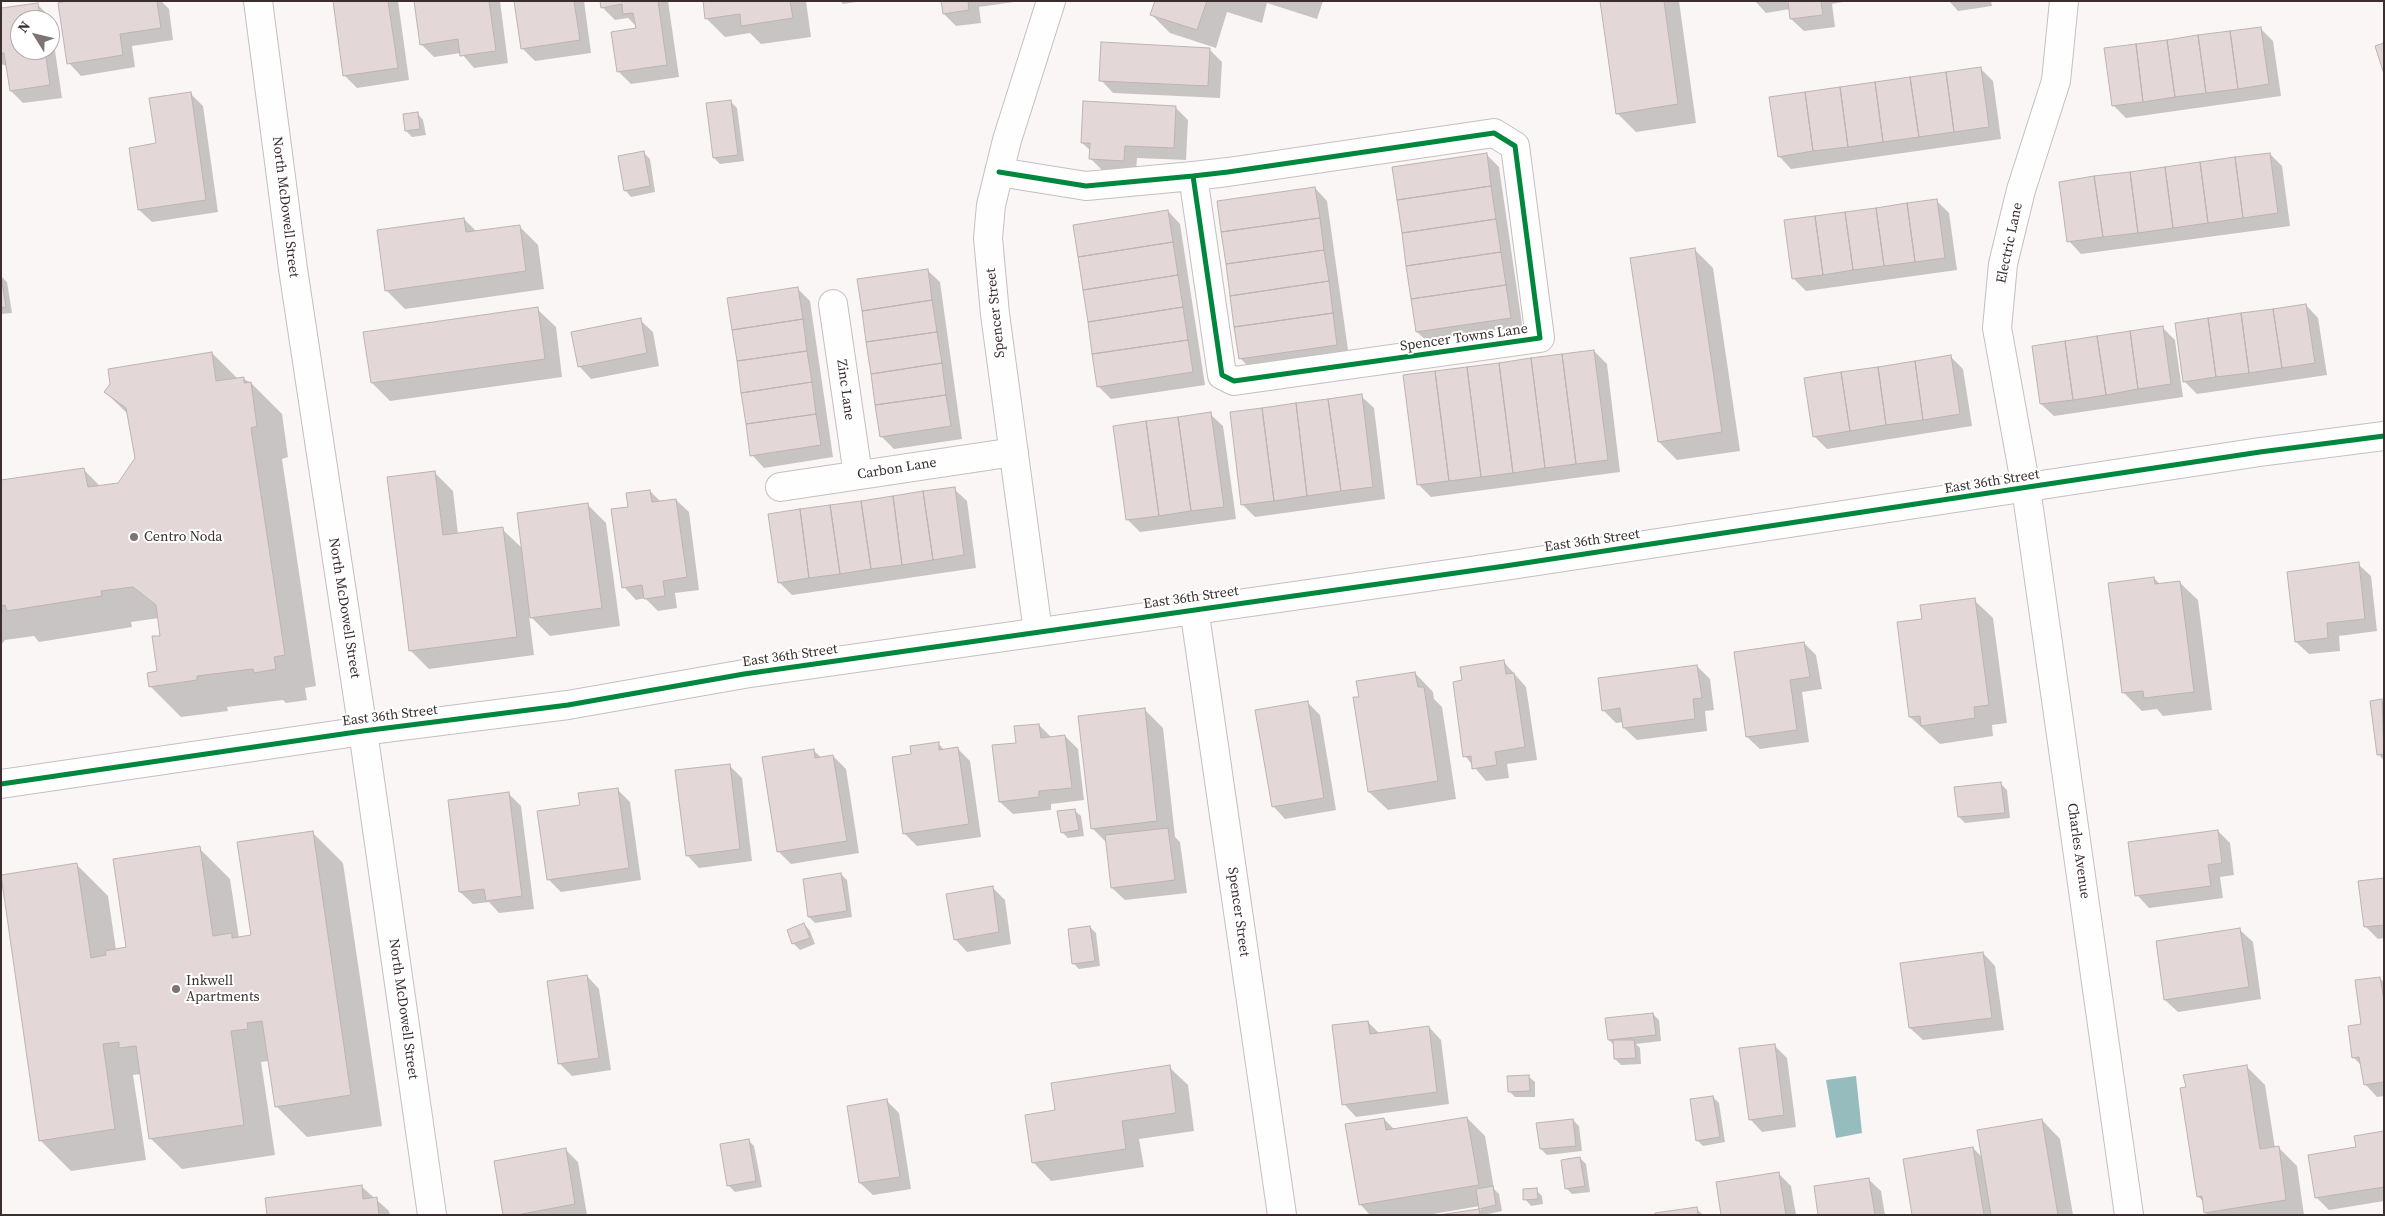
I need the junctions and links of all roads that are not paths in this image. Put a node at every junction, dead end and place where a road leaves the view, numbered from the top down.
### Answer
1 (258, 1) edge
2 (1051, 1) edge
3 (2064, 1) edge
4 (999, 172) junction
5 (1193, 176) junction
6 (833, 304) dead end
7 (2384, 436) edge
8 (1014, 452) junction
9 (858, 475) junction
10 (780, 487) dead end
11 (2026, 488) junction
12 (1194, 608) junction
13 (1038, 632) junction
14 (363, 731) junction
15 (1, 784) edge
16 (432, 1215) edge
17 (1282, 1215) edge
18 (2129, 1215) edge

1 - 14 street, North McDowell Street
2 - 4 street, Spencer Street
3 - 11 street, Electric Lane
4 - 5 street, Spencer Towns Lane
4 - 8 street, Spencer Street
5 - 5 street, Spencer Towns Lane
6 - 9 street, Zinc Lane
7 - 11 street, East 36th Street
8 - 9 street, Carbon Lane
8 - 13 street, Spencer Street
9 - 10 street, Carbon Lane
11 - 12 street, East 36th Street
11 - 18 street, Charles Avenue
12 - 13 street, East 36th Street
12 - 17 street, Spencer Street
13 - 14 street, East 36th Street
14 - 15 street, East 36th Street
14 - 16 street, North McDowell Street

